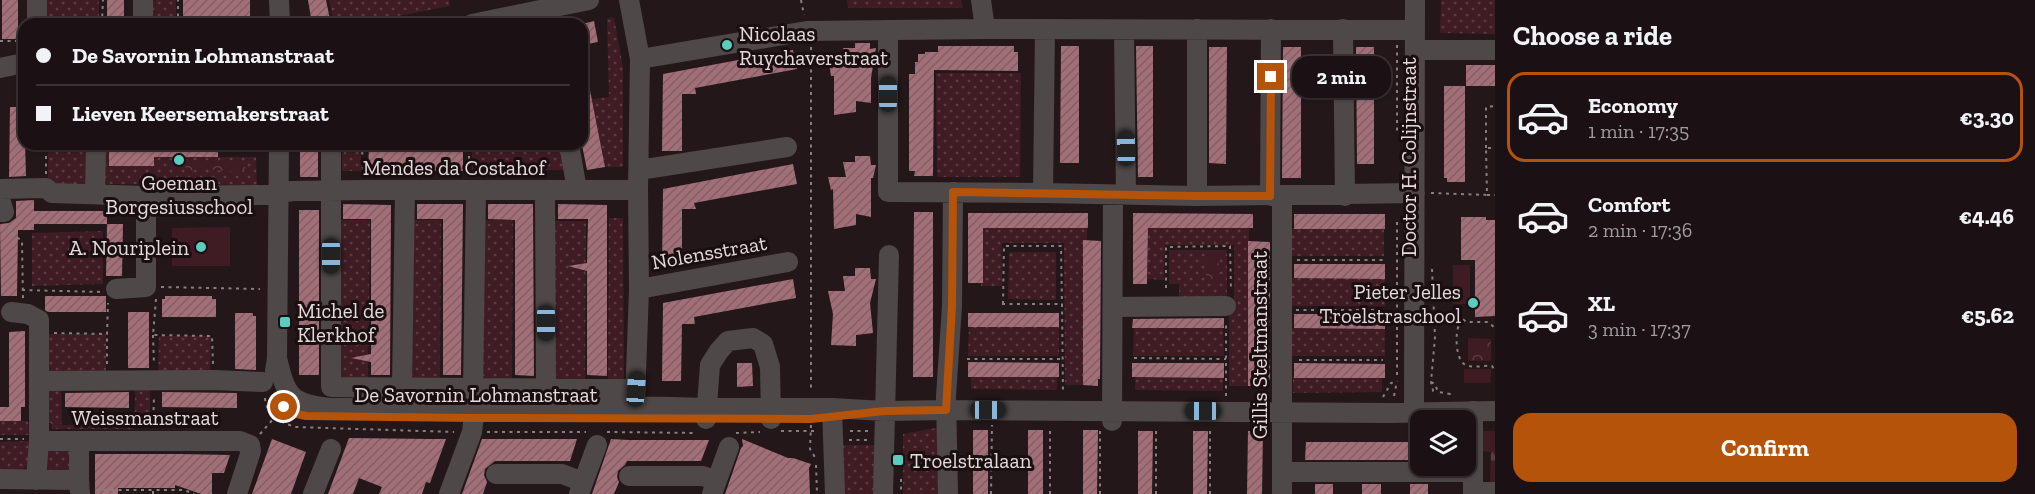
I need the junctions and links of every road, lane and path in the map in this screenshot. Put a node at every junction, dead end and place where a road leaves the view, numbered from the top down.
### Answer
1 (37, 0) edge
2 (103, 0) edge
3 (143, 0) edge
4 (178, 0) edge
5 (279, 0) edge
6 (590, 0) edge
7 (629, 0) edge
8 (981, 0) edge
9 (1415, 0) edge
10 (37, 18) edge
11 (102, 18) edge
12 (143, 18) edge
13 (178, 18) edge
14 (280, 18) edge
15 (502, 18) edge
16 (985, 29) junction
17 (1045, 29) junction
18 (1197, 29) junction
19 (1271, 29) junction
20 (1343, 29) junction
21 (888, 30) junction
22 (1124, 30) junction
23 (1406, 30) junction
24 (807, 31) junction
25 (0, 40) edge
26 (18, 41) edge
27 (1415, 50) junction
28 (1495, 50) edge
29 (640, 59) junction
30 (18, 64) edge
31 (0, 68) edge
32 (0, 82) edge
33 (1495, 106) edge
34 (1397, 137) dead end
35 (787, 147) dead end
36 (1486, 148) junction
37 (1495, 148) edge
38 (46, 150) edge
39 (96, 150) edge
40 (279, 150) edge
41 (331, 150) edge
42 (362, 150) edge
43 (469, 150) edge
44 (569, 150) edge
45 (639, 170) junction
46 (0, 189) edge
47 (363, 190) junction
48 (405, 190) junction
49 (577, 190) junction
50 (638, 190) junction
51 (49, 191) junction
52 (331, 191) junction
53 (472, 191) junction
54 (545, 191) junction
55 (953, 192) junction
56 (278, 193) junction
57 (1415, 193) junction
58 (96, 194) junction
59 (1043, 194) junction
60 (1120, 195) junction
61 (1487, 195) junction
62 (1495, 195) edge
63 (146, 196) junction
64 (1197, 196) junction
65 (1276, 196) junction
66 (1345, 196) junction
67 (1, 208) edge
68 (889, 255) dead end
69 (1282, 260) junction
70 (1384, 260) dead end
71 (788, 262) dead end
72 (1431, 263) dead end
73 (151, 287) junction
74 (1166, 288) dead end
75 (278, 289) junction
76 (22, 290) junction
77 (639, 290) junction
78 (111, 294) junction
79 (1062, 304) junction
80 (1113, 307) junction
81 (1226, 308) junction
82 (1283, 310) junction
83 (1384, 310) dead end
84 (20, 313) joint
85 (1434, 317) junction
86 (1462, 320) junction
87 (1495, 328) edge
88 (39, 333) junction
89 (108, 334) junction
90 (1134, 358) dead end
91 (967, 359) dead end
92 (1063, 359) junction
93 (1226, 359) junction
94 (1283, 360) junction
95 (1383, 360) dead end
96 (1495, 370) edge
97 (107, 380) junction
98 (213, 380) junction
99 (39, 381) junction
100 (263, 382) dead end
101 (402, 387) junction
102 (546, 388) junction
103 (283, 407) junction
104 (946, 410) junction
105 (1057, 410) junction
106 (1413, 410) edge
107 (1440, 410) edge
108 (474, 411) junction
109 (884, 411) junction
110 (1284, 411) junction
111 (1476, 411) edge
112 (1495, 411) edge
113 (635, 412) junction
114 (1410, 412) edge
115 (832, 413) junction
116 (1389, 413) junction
117 (1218, 416) junction
118 (710, 417) junction
119 (811, 419) junction
120 (992, 421) dead end
121 (1109, 421) junction
122 (1156, 422) dead end
123 (771, 423) junction
124 (410, 431) dead end
125 (596, 436) junction
126 (0, 439) edge
127 (731, 440) joint
128 (833, 440) junction
129 (883, 440) junction
130 (39, 441) junction
131 (79, 441) junction
132 (250, 446) junction
133 (331, 449) dead end
134 (1283, 472) junction
135 (496, 474) dead end
136 (629, 476) dead end
137 (0, 479) edge
138 (36, 480) junction
139 (1473, 486) edge
140 (714, 487) edge
141 (80, 488) edge
142 (581, 488) edge
143 (153, 492) edge
144 (1495, 492) edge
145 (194, 494) edge
146 (237, 494) edge
147 (313, 494) edge
148 (449, 494) edge
149 (817, 494) edge
150 (835, 494) edge
151 (883, 494) edge
152 (948, 494) edge
153 (991, 494) edge
154 (1050, 494) edge
155 (1100, 494) edge
156 (1156, 494) edge
157 (1210, 494) edge
158 (1282, 494) edge

1 - 10 street
2 - 11 path
3 - 12 street
4 - 13 path
5 - 14 street
6 - 15 street
7 - 29 street, Nolensstraat
8 - 16 street
9 - 23 street, Doctor H. Colijnstraat
16 - 17 street
16 - 21 street
17 - 22 street
17 - 59 street
18 - 19 street
18 - 22 street
18 - 64 street
19 - 20 street
19 - 65 street, Gillis Steltmanstraat
20 - 23 street
20 - 66 street
21 - 24 street
21 - 55 street
22 - 60 street
23 - 27 street, Doctor H. Colijnstraat
23 - 34 path, Doctor H. Colijnstraat
24 - 29 street
24 - 119 path
25 - 26 path
27 - 28 street
27 - 57 street, Doctor H. Colijnstraat
29 - 45 street, Nolensstraat
30 - 31 street
31 - 32 street
33 - 36 path
35 - 45 street
36 - 37 path
36 - 61 path
38 - 51 path
39 - 58 street
40 - 56 street
41 - 52 street
42 - 47 path
43 - 53 path
44 - 49 street, Mendes da Costahof
45 - 50 street, Nolensstraat
46 - 51 street
47 - 48 street, Mendes da Costahof
47 - 52 street, Mendes da Costahof
48 - 53 street, Mendes da Costahof
48 - 101 street
49 - 50 street, Mendes da Costahof
49 - 54 street, Mendes da Costahof
50 - 77 street, Nolensstraat
51 - 58 street
52 - 56 street, Mendes da Costahof
52 - 101 street, De Savornin Lohmanstraat
53 - 54 street, Mendes da Costahof
53 - 108 street
54 - 102 street
55 - 59 street
55 - 104 street
56 - 63 street
56 - 75 street
57 - 61 path
57 - 66 street
57 - 106 street, Doctor H. Colijnstraat
57 - 116 path, Doctor H. Colijnstraat
58 - 63 street
59 - 60 street
60 - 64 street
60 - 80 street
61 - 62 path
63 - 73 street
64 - 65 street
65 - 66 street
65 - 69 street, Gillis Steltmanstraat
67 - 76 path
68 - 109 street
69 - 70 path
69 - 82 street, Gillis Steltmanstraat
71 - 77 street, Nolensstraat
72 - 85 path, Doctor H. Colijnstraat
73 - 75 path
73 - 78 street
73 - 98 path
74 - 81 path
75 - 103 street
76 - 78 path
76 - 84 path
77 - 113 street, Nolensstraat
78 - 89 path
79 - 79 path
79 - 92 path
80 - 81 street
80 - 121 street
81 - 93 path
82 - 83 path
82 - 94 street, Gillis Steltmanstraat
84 - 88 street
85 - 86 path
85 - 107 path, Doctor H. Colijnstraat
86 - 87 path
86 - 96 path
88 - 89 path
88 - 99 street
89 - 97 path
90 - 93 path
91 - 92 path
92 - 105 path
93 - 117 path
94 - 95 path
94 - 110 street, Gillis Steltmanstraat
97 - 98 street
97 - 99 street
98 - 100 street
99 - 130 street
101 - 108 street, De Savornin Lohmanstraat
102 - 108 street, De Savornin Lohmanstraat
102 - 113 street, De Savornin Lohmanstraat
103 - 108 street, De Savornin Lohmanstraat
103 - 132 path
104 - 105 street, De Savornin Lohmanstraat
104 - 109 street, De Savornin Lohmanstraat
104 - 152 street
105 - 121 street, De Savornin Lohmanstraat
105 - 154 path
108 - 113 street, De Savornin Lohmanstraat
108 - 124 path
108 - 125 path
108 - 148 street
109 - 115 street, De Savornin Lohmanstraat
109 - 129 street
110 - 116 street, De Savornin Lohmanstraat
110 - 117 street, De Savornin Lohmanstraat
110 - 134 street, Gillis Steltmanstraat
111 - 112 street, De Savornin Lohmanstraat
113 - 118 street, De Savornin Lohmanstraat
113 - 118 path
113 - 125 path
114 - 116 street, De Savornin Lohmanstraat
115 - 119 street, De Savornin Lohmanstraat
115 - 128 street
117 - 121 street, De Savornin Lohmanstraat
117 - 157 path
118 - 123 street, De Savornin Lohmanstraat
118 - 123 street
119 - 123 street, De Savornin Lohmanstraat
119 - 123 path
119 - 149 path
120 - 153 path
121 - 155 path
122 - 156 path
123 - 127 path
125 - 142 street
126 - 130 path
127 - 140 street
128 - 129 path
128 - 150 street
129 - 151 street
130 - 131 street, Weissmanstraat
130 - 138 street
131 - 132 street, Weissmanstraat
131 - 141 street
132 - 146 street
133 - 147 street
134 - 139 street
134 - 158 street, Gillis Steltmanstraat
135 - 142 street
136 - 140 street
137 - 138 street
138 - 141 street
139 - 144 street
141 - 143 path
143 - 145 path

